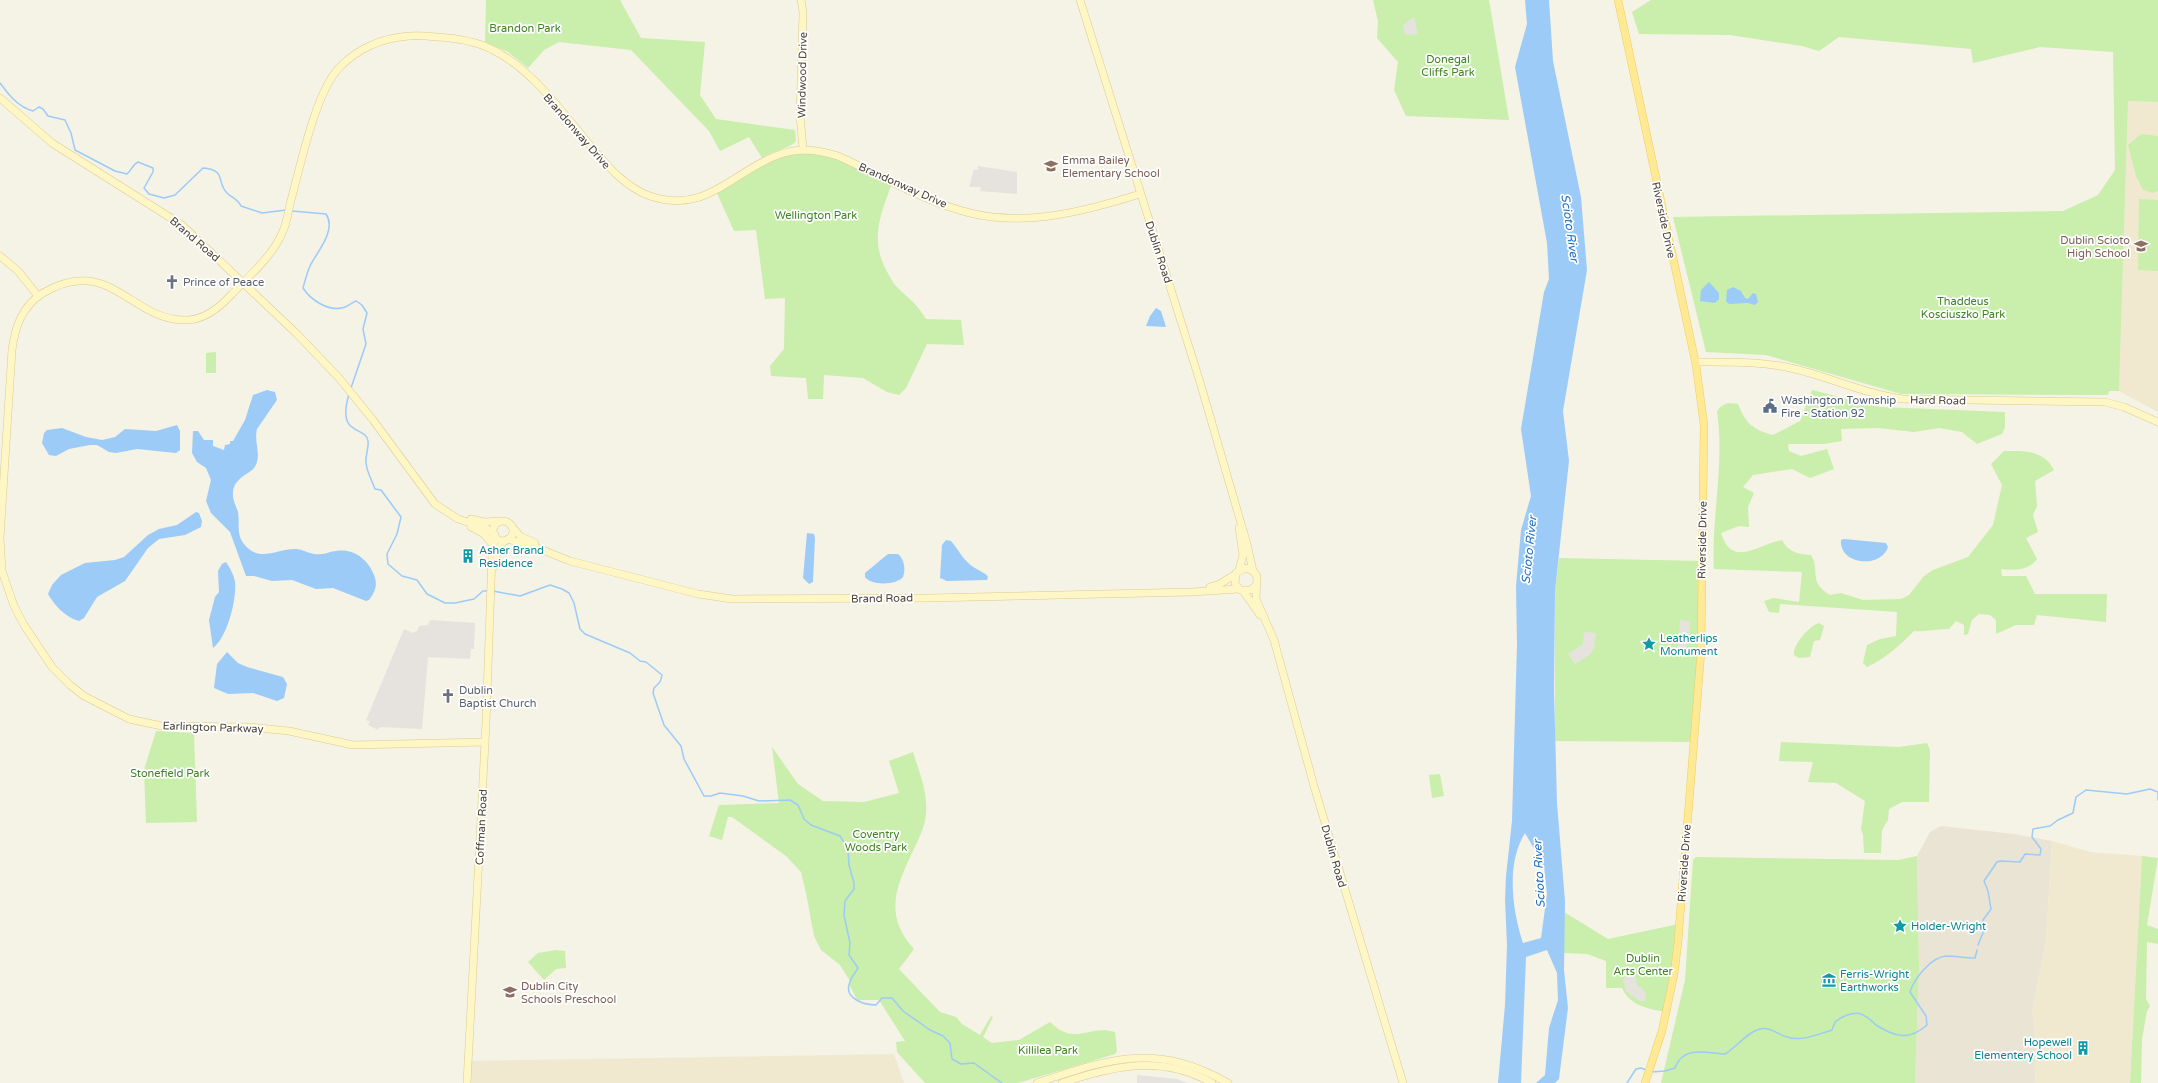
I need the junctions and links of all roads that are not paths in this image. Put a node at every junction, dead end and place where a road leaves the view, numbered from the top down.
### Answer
1 (801, 0) edge
2 (1080, 0) edge
3 (1618, 0) edge
4 (0, 98) edge
5 (803, 150) junction
6 (1140, 194) junction
7 (0, 256) edge
8 (243, 282) junction
9 (38, 296) junction
10 (1695, 362) junction
11 (2158, 422) edge
12 (422, 488) junction
13 (1236, 504) junction
14 (458, 519) junction
15 (500, 521) junction
16 (513, 528) junction
17 (494, 534) junction
18 (506, 540) junction
19 (493, 545) junction
20 (1, 553) edge
21 (577, 562) junction
22 (1253, 571) junction
23 (493, 572) junction
24 (1238, 572) junction
25 (1256, 585) junction
26 (1241, 590) junction
27 (1192, 592) junction
28 (1269, 628) junction
29 (485, 742) junction
30 (467, 1083) edge
31 (1037, 1083) edge
32 (1062, 1083) edge
33 (1212, 1083) edge
34 (1228, 1083) edge
35 (1403, 1083) edge
36 (1645, 1083) edge

1 - 5 main road, Windwood Drive
2 - 6 main road, Dublin Road
3 - 10 main road, Riverside Drive
4 - 8 main road, Brand Road
5 - 6 main road, Brandonway Drive
5 - 8 main road, Brandonway Drive
6 - 13 main road, Dublin Road
7 - 9 main road
8 - 9 main road, Earlington Parkway
8 - 12 main road, Brand Road
9 - 20 main road, Earlington Parkway
10 - 11 main road, Hard Road
10 - 36 main road, Riverside Drive
12 - 14 main road, Brand Road
12 - 15 main road, Brand Road
13 - 22 main road, Dublin Road
13 - 24 main road, Dublin Road
14 - 17 main road, Brand Road
14 - 19 main road, Brand Road
15 - 16 main road
15 - 17 main road
16 - 18 main road
16 - 21 main road, Brand Road
17 - 18 main road
17 - 19 main road, Coffman Road
18 - 21 main road, Brand Road
18 - 23 main road, Coffman Road
19 - 23 main road, Coffman Road
20 - 29 main road, Earlington Parkway
21 - 27 main road, Brand Road
22 - 24 main road
22 - 25 main road
23 - 29 main road, Coffman Road
24 - 26 main road
24 - 27 main road, Brand Road
25 - 26 main road
25 - 28 main road, Dublin Road
26 - 27 main road, Brand Road
26 - 28 main road, Dublin Road
28 - 35 main road, Dublin Road
29 - 30 main road, Coffman Road
31 - 34 main road
32 - 33 main road

